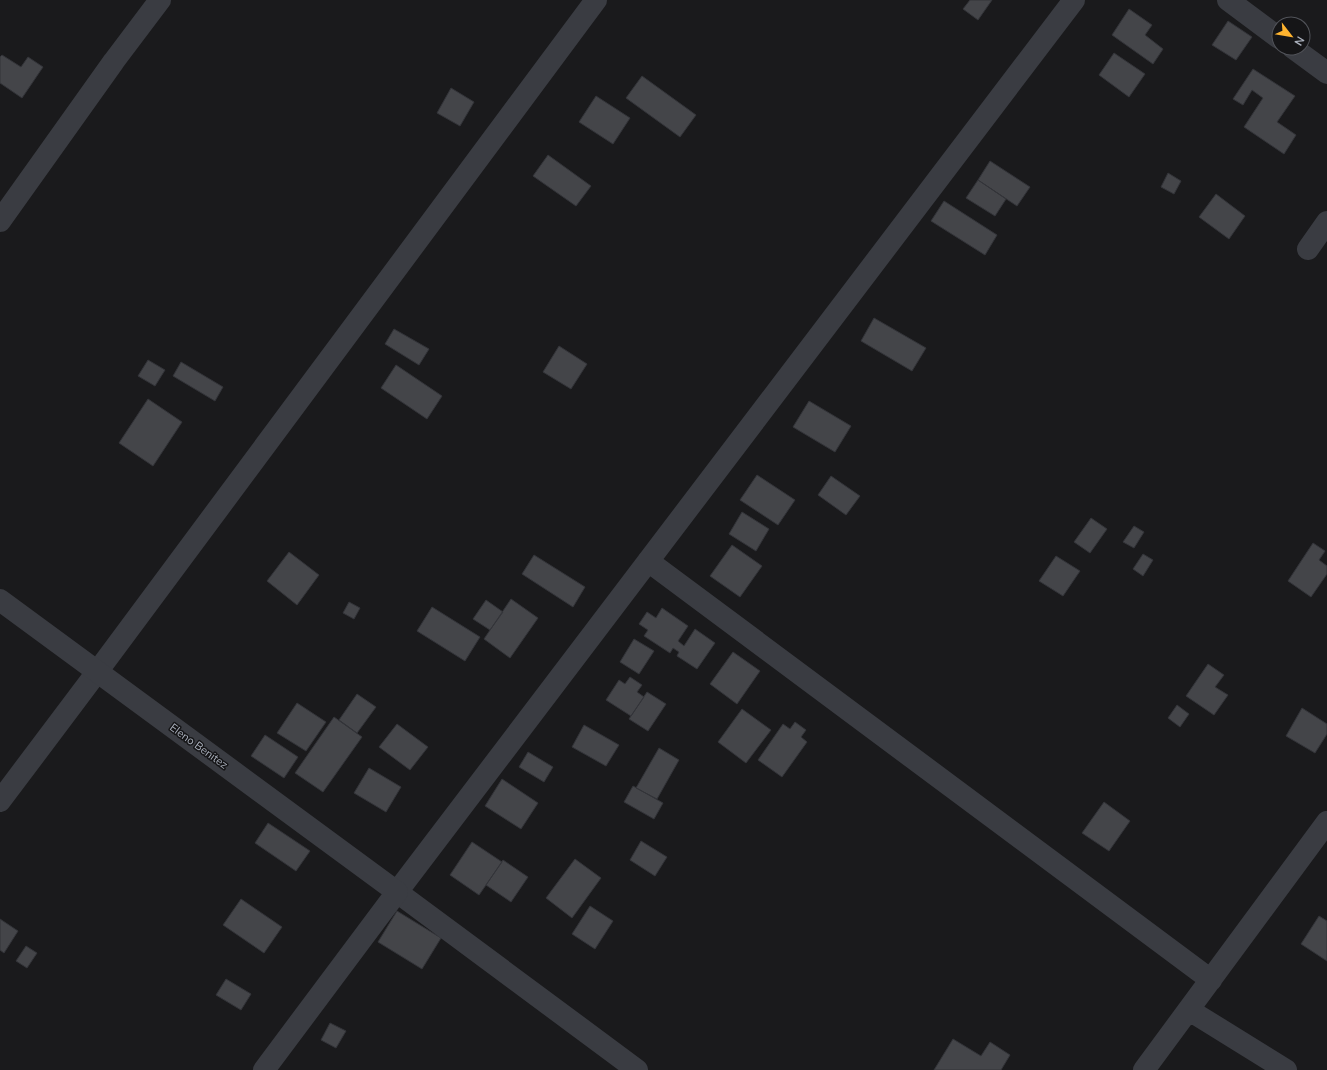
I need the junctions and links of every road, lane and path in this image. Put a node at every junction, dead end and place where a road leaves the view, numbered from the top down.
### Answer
1 (160, 0) edge
2 (596, 0) edge
3 (1074, 0) edge
4 (1228, 0) edge
5 (1271, 32) edge
6 (1304, 56) edge
7 (1327, 73) edge
8 (0, 221) edge
9 (1327, 222) edge
10 (1308, 249) dead end
11 (648, 561) junction
12 (0, 600) edge
13 (97, 672) junction
14 (0, 801) edge
15 (1327, 822) edge
16 (397, 892) junction
17 (1211, 980) junction
18 (1189, 1010) junction
19 (264, 1070) edge
20 (637, 1070) edge
21 (1144, 1070) edge
22 (1286, 1070) edge

1 - 8 street
2 - 13 street
3 - 11 street
4 - 5 street
6 - 7 street
9 - 10 street
11 - 16 street
11 - 17 street
12 - 13 street, Eleno Benitez
13 - 14 street
13 - 16 street, Eleno Benitez
15 - 17 street
16 - 19 street
16 - 20 street, Eleno Benitez
17 - 18 street
18 - 21 street
18 - 22 street

